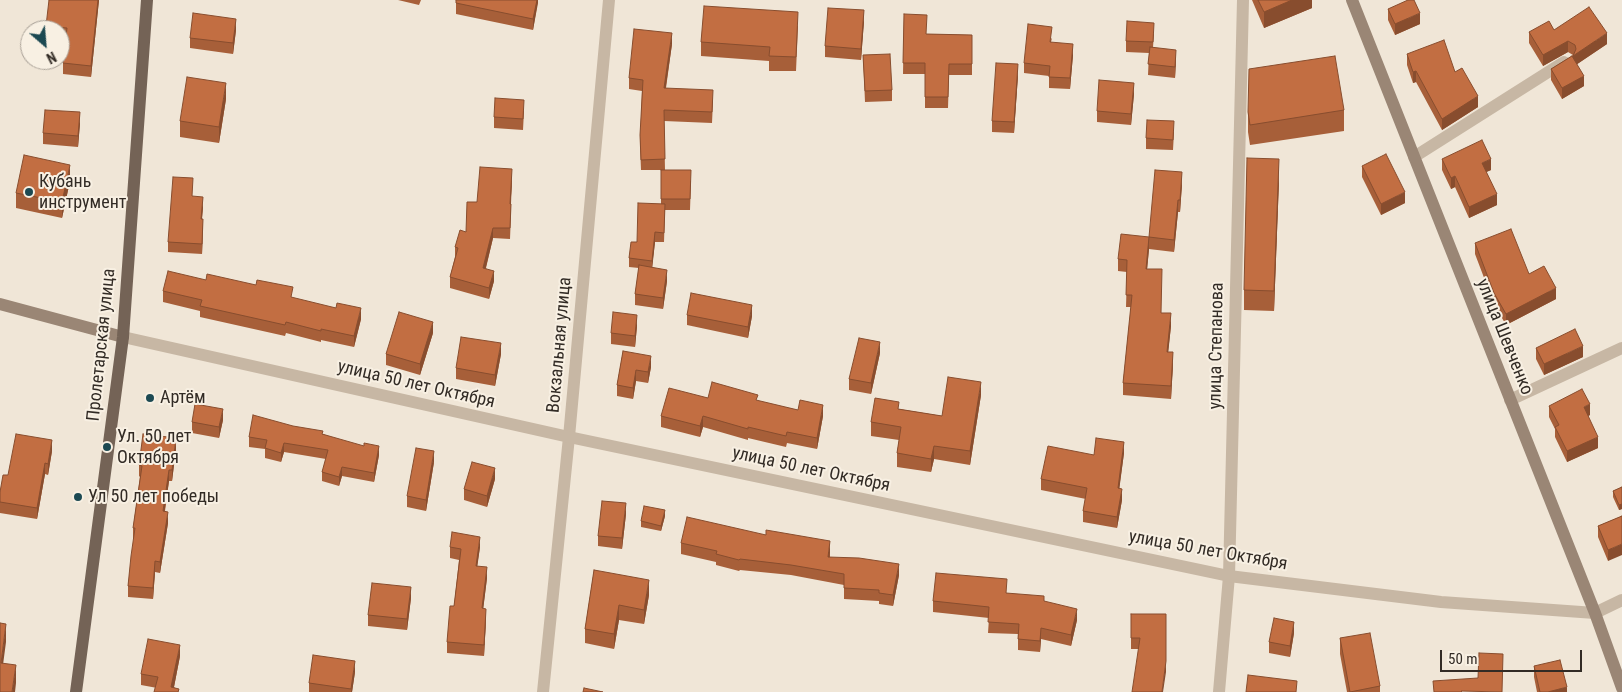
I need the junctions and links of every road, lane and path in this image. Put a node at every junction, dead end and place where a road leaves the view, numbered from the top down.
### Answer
1 (147, 0) edge
2 (609, 0) edge
3 (1243, 0) edge
4 (1352, 0) edge
5 (1568, 60) edge
6 (1414, 156) junction
7 (0, 304) edge
8 (123, 337) junction
9 (1622, 348) edge
10 (1510, 400) junction
11 (569, 437) junction
12 (1229, 576) junction
13 (1622, 600) edge
14 (1595, 613) junction
15 (1622, 688) edge
16 (76, 692) edge
17 (543, 692) edge
18 (1219, 692) edge

1 - 8 main road, Пролетарская улица
2 - 11 street, Вокзальная улица
3 - 12 street, улица Степанова
4 - 6 main road, улица Шевченко
5 - 6 street
6 - 10 main road, улица Шевченко
7 - 8 main road, улица 50 лет Октября
8 - 11 street, улица 50 лет Октября
8 - 16 main road, Пролетарская улица
9 - 10 street
10 - 14 main road, улица Шевченко
11 - 12 street, улица 50 лет Октября
11 - 17 street, Вокзальная улица
12 - 14 street, улица 50 лет Октября
12 - 18 street, улица Степанова
13 - 14 street, улица 50 лет Октября
14 - 15 main road, улица Шевченко

